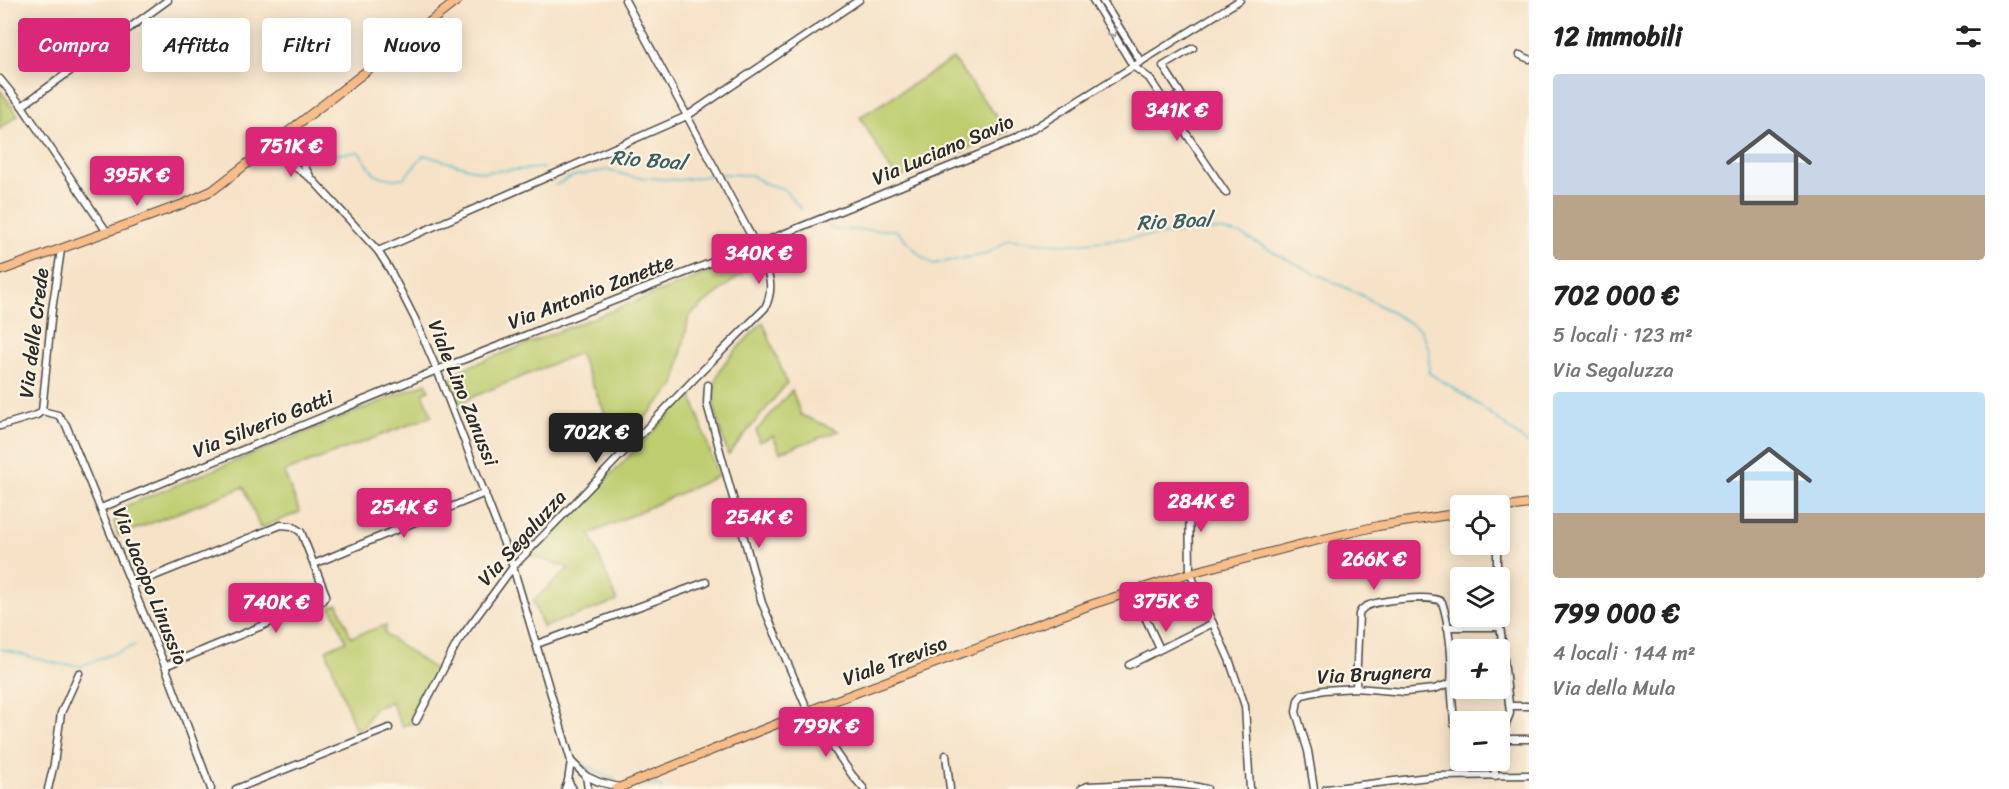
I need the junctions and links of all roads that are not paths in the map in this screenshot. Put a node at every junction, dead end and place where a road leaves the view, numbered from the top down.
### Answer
1 (168, 0) edge
2 (458, 0) edge
3 (625, 0) edge
4 (859, 0) edge
5 (1093, 0) edge
6 (1102, 0) edge
7 (1240, 0) edge
8 (1193, 48) dead end
9 (1520, 55) dead end
10 (1529, 59) edge
11 (1143, 61) junction
12 (1133, 66) junction
13 (1149, 78) junction
14 (0, 79) edge
15 (1171, 100) dead end
16 (21, 106) junction
17 (687, 116) junction
18 (298, 123) junction
19 (277, 139) junction
20 (296, 148) junction
21 (254, 158) junction
22 (282, 158) junction
23 (312, 179) junction
24 (1226, 193) dead end
25 (107, 232) junction
26 (756, 245) junction
27 (61, 249) junction
28 (378, 251) junction
29 (0, 271) edge
30 (437, 370) junction
31 (708, 385) dead end
32 (42, 411) junction
33 (0, 426) edge
34 (485, 493) junction
35 (1189, 494) dead end
36 (1529, 504) edge
37 (1510, 507) edge
38 (101, 508) junction
39 (1450, 515) edge
40 (314, 564) junction
41 (513, 567) junction
42 (1190, 573) junction
43 (706, 582) dead end
44 (132, 585) junction
45 (1145, 617) dead end
46 (1213, 623) junction
47 (1447, 627) joint
48 (1499, 627) edge
49 (537, 644) junction
50 (1160, 649) junction
51 (1450, 650) edge
52 (1129, 665) dead end
53 (165, 666) junction
54 (79, 673) dead end
55 (1450, 683) edge
56 (1356, 688) junction
57 (1510, 706) junction
58 (1529, 706) edge
59 (808, 711) junction
60 (1510, 711) edge
61 (416, 721) dead end
62 (389, 728) dead end
63 (1510, 739) edge
64 (1529, 739) edge
65 (946, 755) dead end
66 (571, 761) junction
67 (1495, 771) edge
68 (1529, 775) edge
69 (586, 776) junction
70 (1495, 776) junction
71 (568, 781) junction
72 (618, 788) edge
73 (48, 789) edge
74 (211, 789) edge
75 (236, 789) edge
76 (565, 789) edge
77 (573, 789) edge
78 (588, 789) edge
79 (864, 789) edge
80 (950, 789) edge
81 (1081, 789) edge
82 (1207, 789) edge
83 (1250, 789) edge
84 (1314, 789) edge
85 (1326, 789) edge

1 - 16 street
2 - 18 main road
3 - 17 street, Via Segaluzza
4 - 17 street
5 -> 12 street
6 - 11 street
7 - 11 street, Via Luciano Savio
8 - 15 street
9 - 10 street
11 - 12 street, Via Luciano Savio
11 - 13 street
12 - 13 street
12 - 26 street, Via Luciano Savio
13 - 24 street
14 - 16 street
16 - 25 street
17 - 26 street, Via Segaluzza
17 - 28 street
18 - 19 main road
18 - 20 street
19 - 20 street, Viale Lino Zanussi
19 - 21 main road
19 - 22 street, Viale Lino Zanussi
20 - 23 street, Viale Lino Zanussi
21 - 22 street
21 - 25 main road
22 - 23 street, Viale Lino Zanussi
23 - 28 street, Viale Lino Zanussi
25 - 27 main road
26 - 30 street, Via Antonio Zanette
26 - 41 street, Via Segaluzza
27 - 29 main road
27 - 32 street, Via delle Crede
28 - 30 street, Viale Lino Zanussi
30 - 34 street, Viale Lino Zanussi
30 - 38 street, Via Silverio Gatti
31 - 59 street
32 - 33 street, Via delle Crede
32 - 38 street, Via Jacopo Linussio
34 - 40 street
34 - 41 street, Viale Lino Zanussi
35 - 42 street
36 - 37 main road
38 - 44 street, Via Jacopo Linussio
39 - 42 main road, Viale Treviso
40 - 44 street
40 - 53 street
41 - 49 street, Viale Lino Zanussi
41 - 61 street, Via Segaluzza
42 - 46 street
42 - 59 main road, Viale Treviso
43 - 49 street
44 - 53 street, Via Jacopo Linussio
45 - 50 street
46 - 50 street
46 - 83 street
47 - 51 street, Via Brugnera
47 - 56 street
48 - 57 street
49 - 66 street, Viale Lino Zanussi
50 - 52 street
53 - 74 street, Via Jacopo Linussio
54 - 73 street
55 - 56 street, Via Brugnera
56 - 84 street, Via Brugnera
57 - 58 street
57 - 60 street
59 - 72 main road, Viale Treviso
59 - 79 street
62 - 75 street
63 - 64 street
65 - 80 street
66 - 69 street, Viale Lino Zanussi
66 - 71 street, Viale Lino Zanussi
67 - 70 street
68 - 70 street
69 - 72 street, Viale Lino Zanussi
69 - 78 street
70 - 85 street
71 - 76 street, Viale Lino Zanussi
71 - 77 street
81 - 82 street

